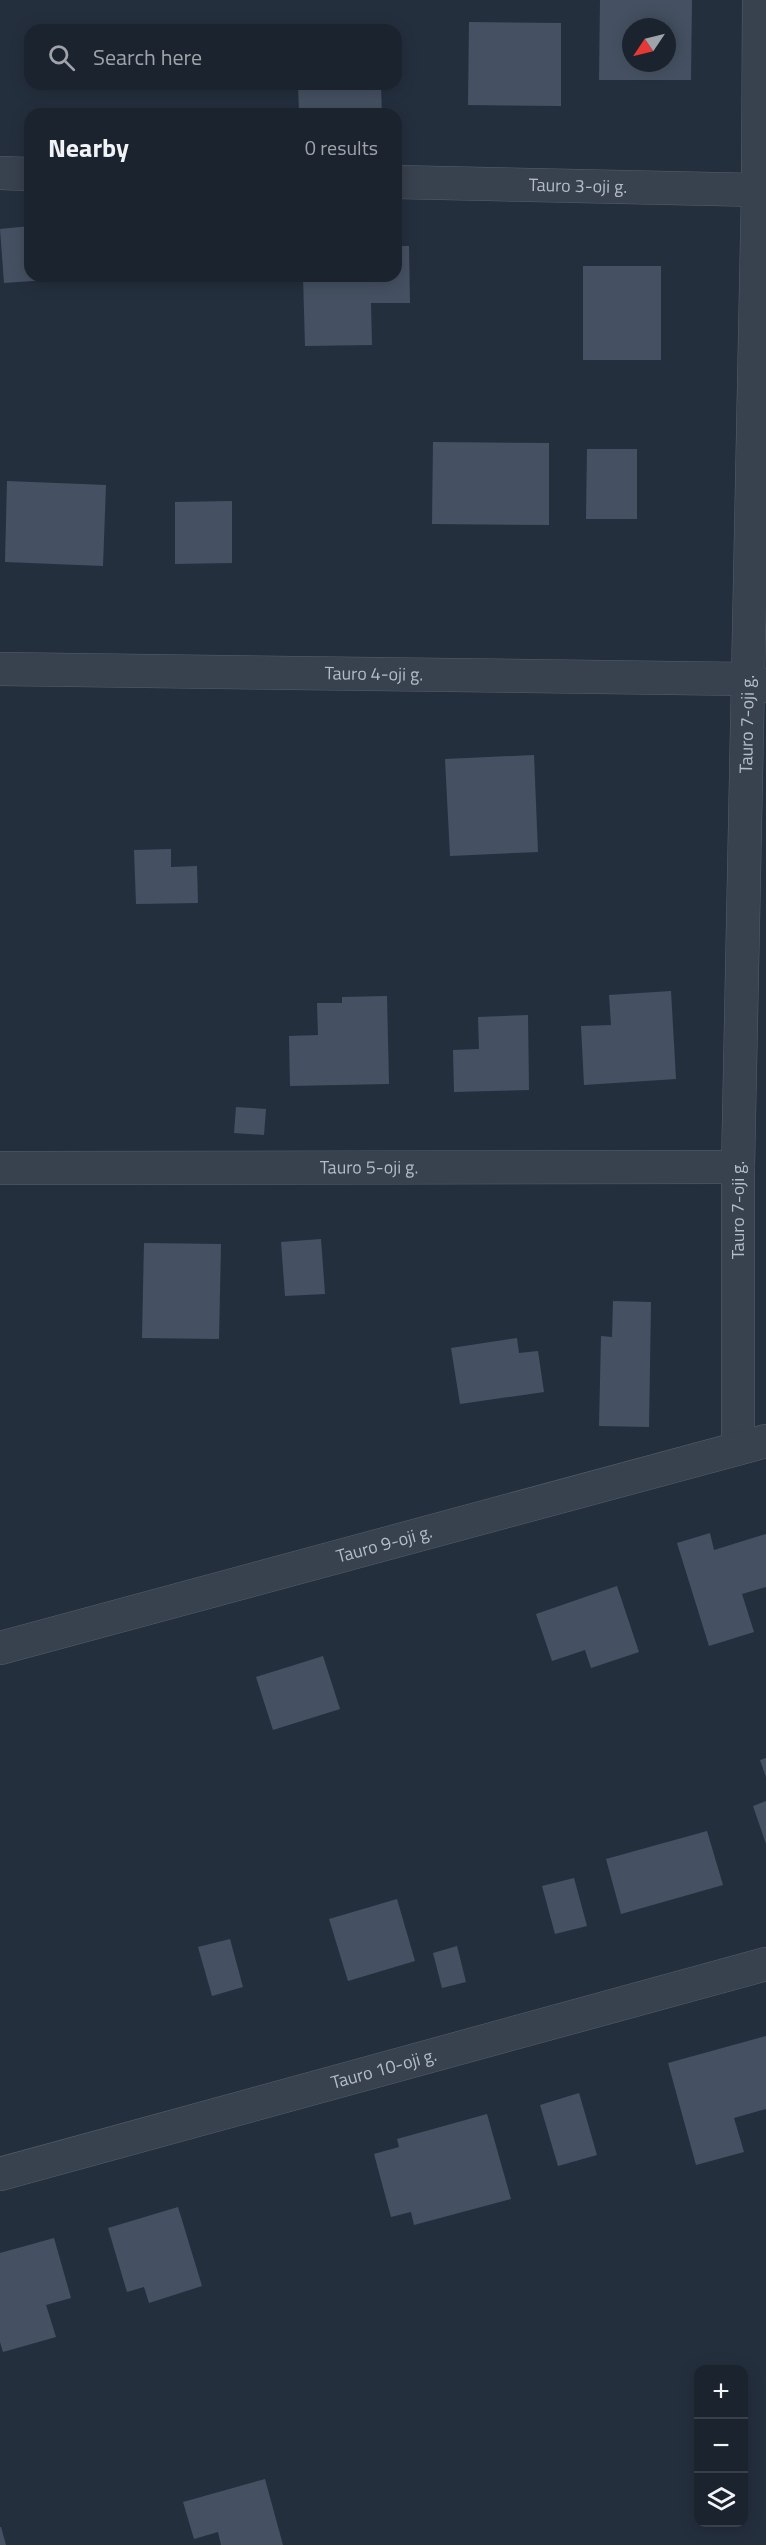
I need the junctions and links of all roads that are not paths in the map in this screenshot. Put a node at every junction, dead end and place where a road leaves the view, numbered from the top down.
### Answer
1 (759, 0) edge
2 (0, 173) edge
3 (24, 174) edge
4 (402, 182) edge
5 (758, 190) junction
6 (0, 669) edge
7 (756, 683) edge
8 (738, 1167) junction
9 (0, 1168) edge
10 (752, 1444) edge
11 (0, 1648) edge
12 (766, 1965) edge
13 (0, 2174) edge

1 - 5 street, Tauro 7-oji g.
2 - 3 street
4 - 5 street, Tauro 3-oji g.
5 - 7 street, Tauro 7-oji g.
6 - 7 street, Tauro 4-oji g.
7 - 8 street, Tauro 7-oji g.
8 - 9 street, Tauro 5-oji g.
8 - 10 street, Tauro 7-oji g.
10 - 11 street, Tauro 9-oji g.
12 - 13 street, Tauro 10-oji g.

